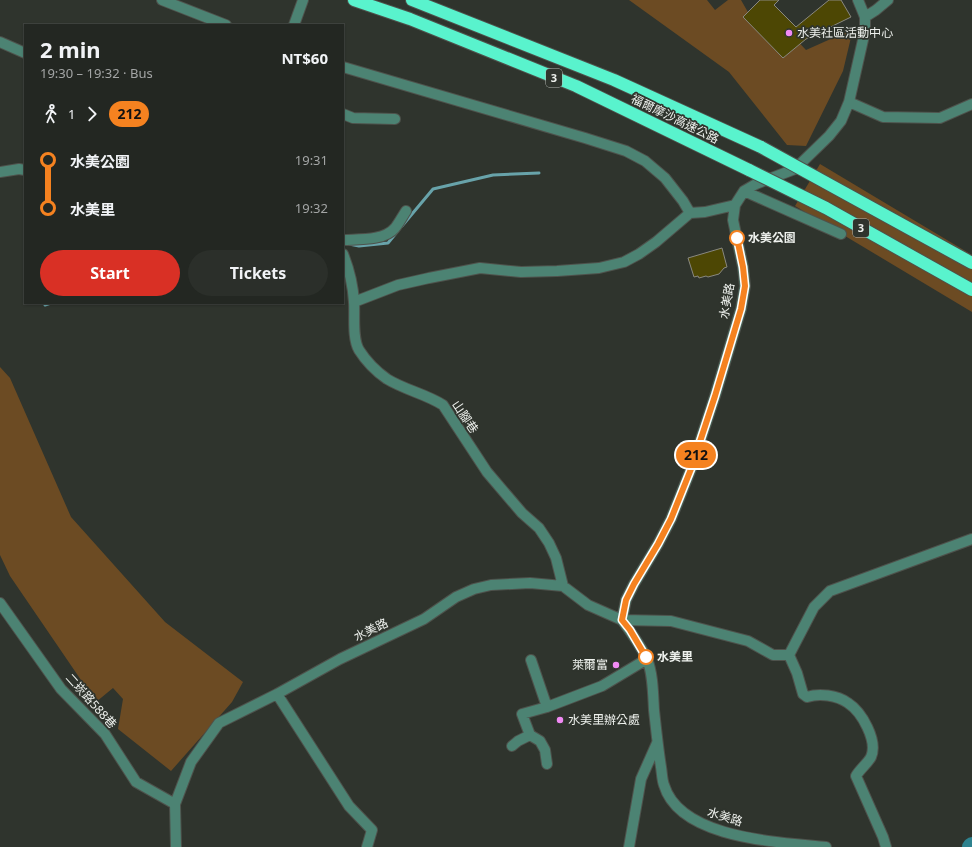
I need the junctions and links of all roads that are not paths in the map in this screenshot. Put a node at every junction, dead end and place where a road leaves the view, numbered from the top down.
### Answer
1 (162, 0) edge
2 (303, 0) edge
3 (354, 0) edge
4 (412, 0) edge
5 (858, 0) edge
6 (888, 0) edge
7 (864, 17) junction
8 (223, 24) edge
9 (294, 24) edge
10 (0, 42) edge
11 (24, 53) edge
12 (344, 67) edge
13 (849, 102) junction
14 (972, 104) edge
15 (344, 114) edge
16 (395, 118) dead end
17 (24, 170) edge
18 (0, 172) edge
19 (744, 191) junction
20 (735, 206) junction
21 (406, 211) dead end
22 (690, 213) junction
23 (841, 234) dead end
24 (344, 240) edge
25 (344, 257) edge
26 (972, 263) edge
27 (972, 290) edge
28 (354, 302) junction
29 (972, 539) edge
30 (563, 586) junction
31 (0, 603) edge
32 (622, 620) junction
33 (789, 655) junction
34 (647, 659) junction
35 (531, 660) dead end
36 (277, 694) junction
37 (547, 707) junction
38 (530, 735) junction
39 (657, 743) junction
40 (512, 746) dead end
41 (547, 764) dead end
42 (175, 804) junction
43 (757, 843) edge
44 (176, 847) edge
45 (367, 847) edge
46 (629, 847) edge
47 (826, 847) edge
48 (886, 847) edge

1 - 8 street
2 - 9 street
3 - 27 highway, 福爾摩沙高速公路 / 3, bridge
4 - 26 highway, 福爾摩沙高速公路 / 3, bridge
5 - 7 street
6 - 7 street
7 - 13 street
10 - 11 street
12 - 22 street
13 - 14 street
13 - 19 street
15 - 16 street
17 - 18 street
19 - 20 street, 水美路
19 - 23 street
20 - 22 street
20 - 32 street, 水美路
21 - 24 street
22 - 28 street
25 - 28 street, 山腳巷
28 - 30 street, 山腳巷
29 - 33 street
30 - 32 street
30 - 36 street, 水美路
31 - 42 street, 二崁路588巷
32 - 33 street
32 - 34 street, 水美路
33 - 48 street
34 - 37 street
34 - 39 street, 水美路
35 - 37 street
36 - 42 street, 水美路
36 - 45 street
37 - 38 street
38 - 40 street
38 - 41 street
39 - 43 street, 水美路
39 - 46 street
42 - 44 street
43 - 47 street, 水美路

